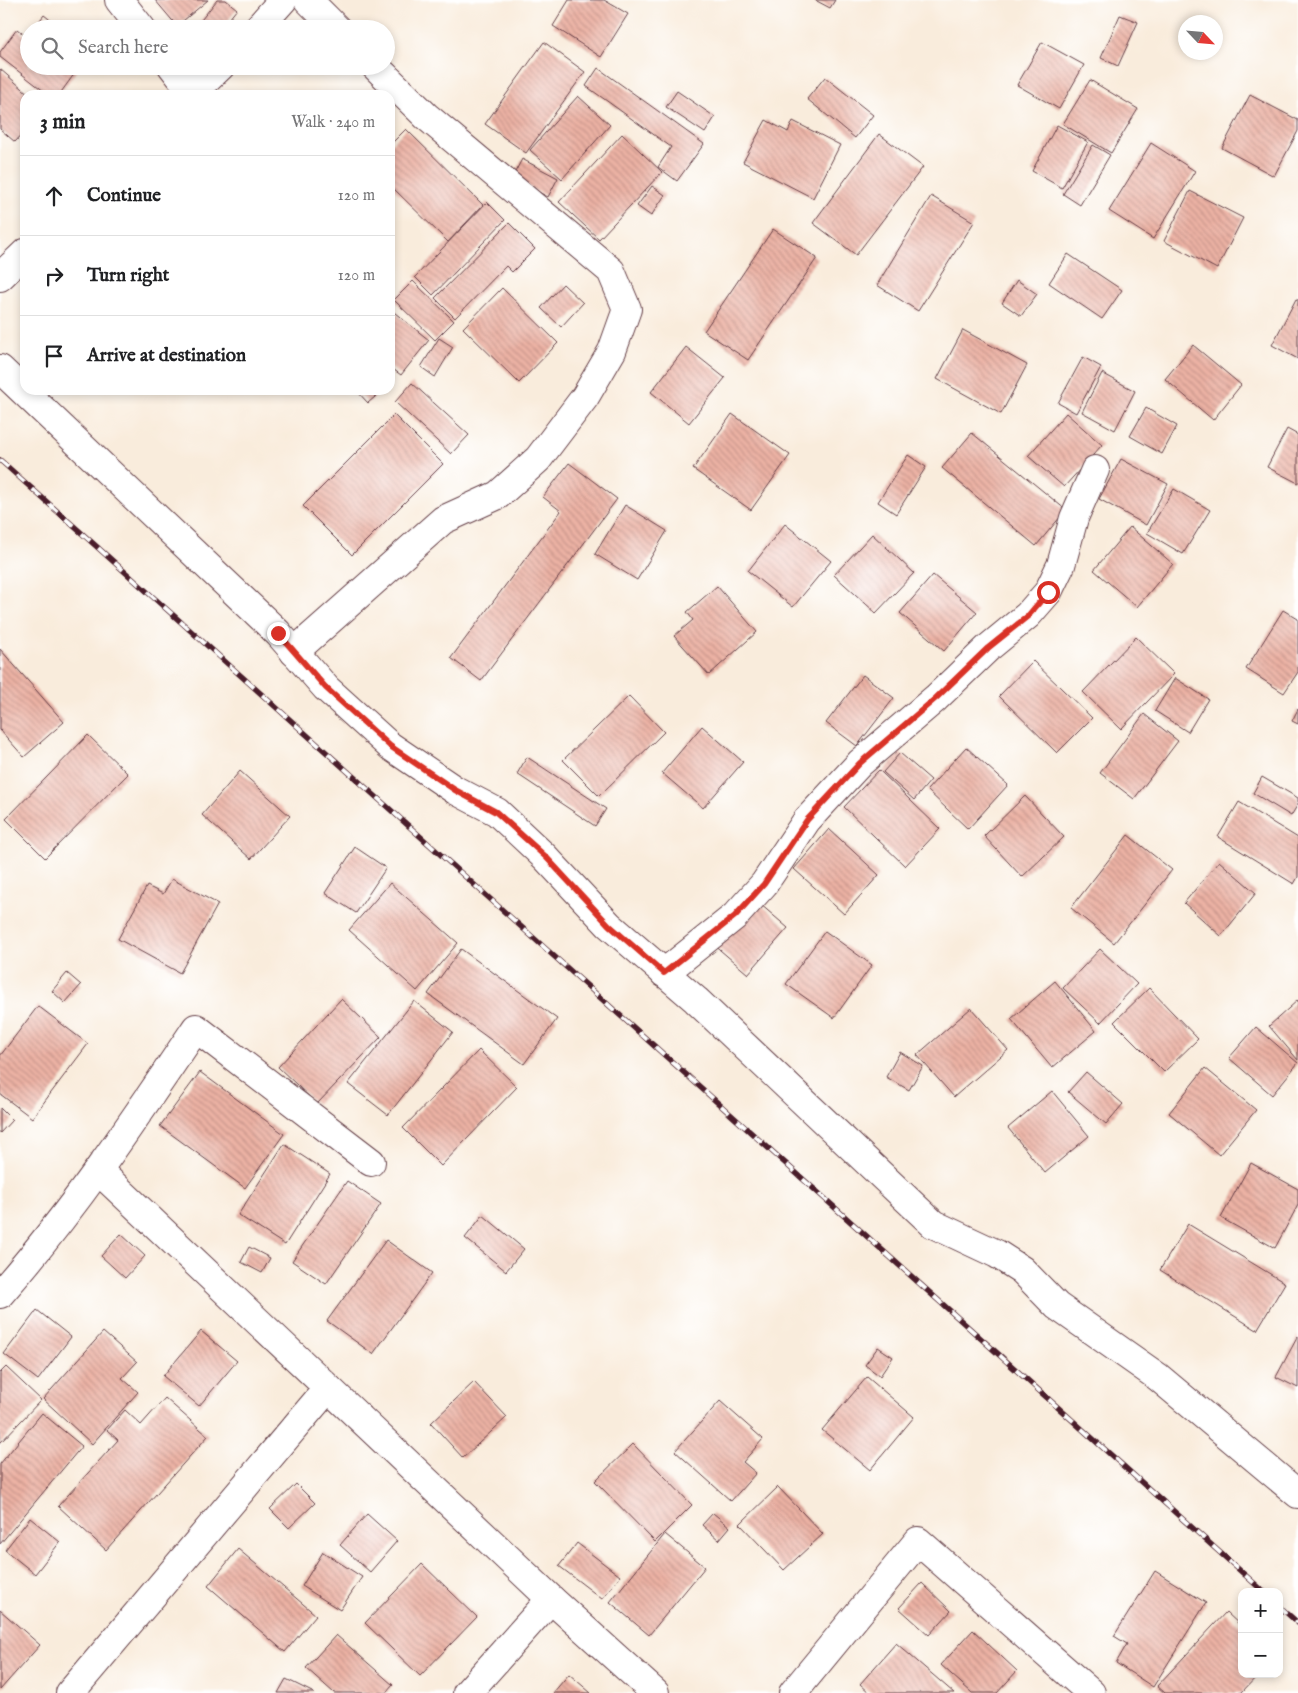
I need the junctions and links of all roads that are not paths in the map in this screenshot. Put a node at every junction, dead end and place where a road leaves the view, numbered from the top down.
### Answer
1 (119, 0) edge
2 (282, 0) edge
3 (308, 0) edge
4 (135, 20) edge
5 (265, 20) edge
6 (328, 20) edge
7 (178, 75) edge
8 (212, 75) edge
9 (384, 75) edge
10 (189, 90) edge
11 (196, 90) edge
12 (20, 258) edge
13 (0, 277) edge
14 (0, 369) edge
15 (20, 388) edge
16 (27, 395) edge
17 (1095, 470) dead end
18 (294, 652) junction
19 (664, 973) junction
20 (371, 1162) dead end
21 (99, 1170) junction
22 (0, 1294) edge
23 (328, 1388) junction
24 (1298, 1494) edge
25 (551, 1599) junction
26 (70, 1693) edge
27 (467, 1693) edge
28 (655, 1693) edge
29 (793, 1693) edge
30 (1091, 1693) edge

1 - 4 street
2 - 5 street
3 - 6 street
7 - 10 street
8 - 11 street
9 - 18 street
12 - 13 street
14 - 15 street
16 - 18 street
17 - 19 street
18 - 19 street
19 - 24 street
20 - 21 street
21 - 22 street
21 - 23 street
23 - 25 street
23 - 26 street
25 - 27 street
25 - 28 street
29 - 30 street

